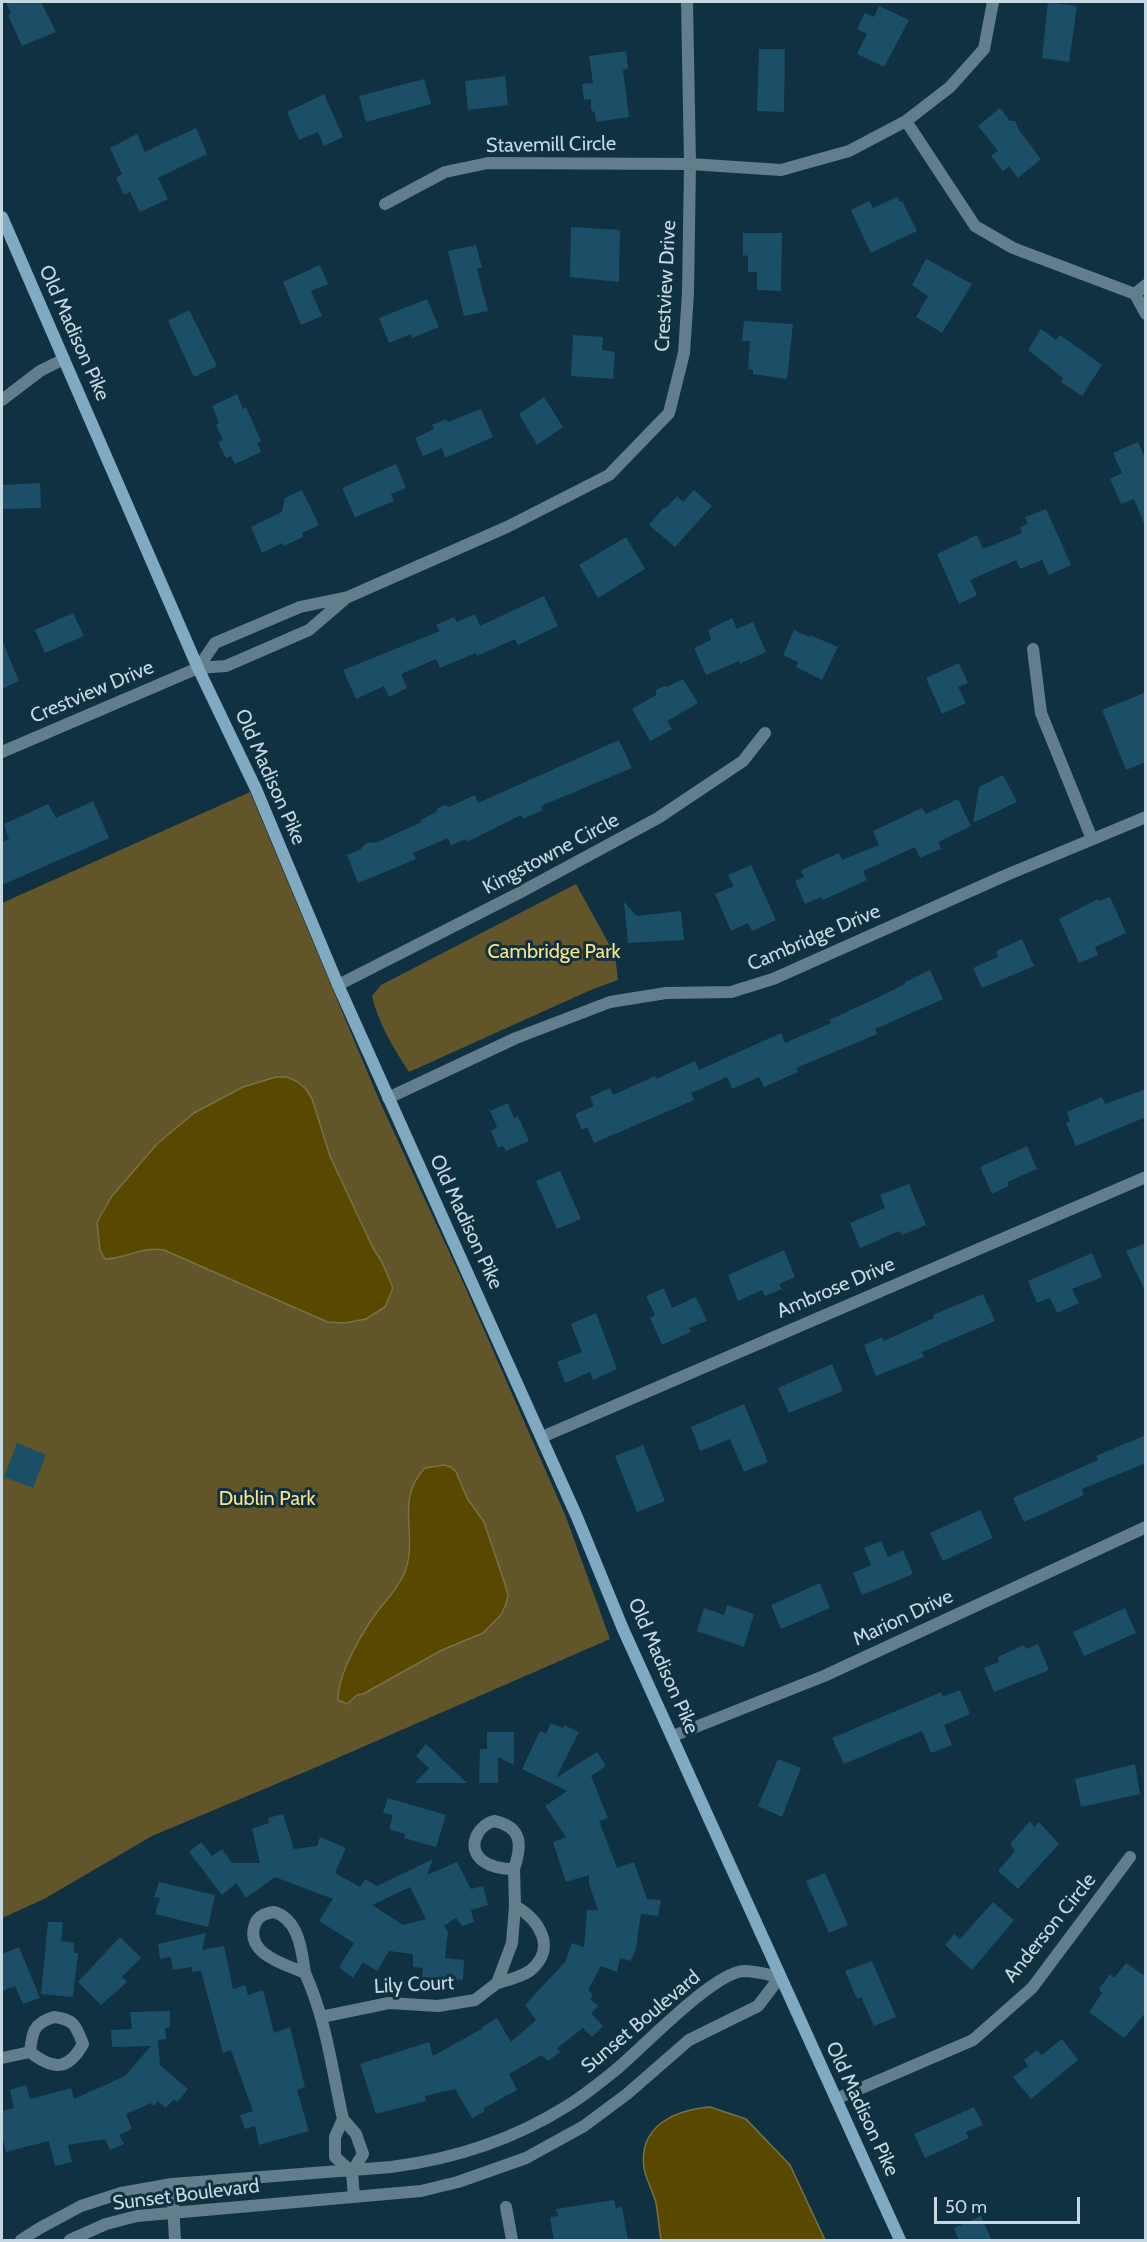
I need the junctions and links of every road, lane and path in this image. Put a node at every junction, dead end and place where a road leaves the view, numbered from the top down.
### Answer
1 (687, 2) edge
2 (993, 2) edge
3 (906, 121) junction
4 (690, 164) junction
5 (385, 204) dead end
6 (2, 217) edge
7 (1146, 285) edge
8 (1135, 294) junction
9 (1146, 314) edge
10 (64, 359) junction
11 (2, 400) edge
12 (348, 597) junction
13 (1033, 650) dead end
14 (198, 668) junction
15 (765, 733) dead end
16 (2, 752) edge
17 (1146, 817) edge
18 (1092, 839) junction
19 (338, 985) junction
20 (388, 1098) junction
21 (1146, 1177) edge
22 (542, 1437) junction
23 (1146, 1527) edge
24 (673, 1736) junction
25 (1130, 1857) dead end
26 (514, 1869) dead end
27 (515, 1906) junction
28 (304, 1973) junction
29 (780, 1977) junction
30 (497, 1983) junction
31 (321, 2017) junction
32 (30, 2052) junction
33 (2, 2058) edge
34 (836, 2099) junction
35 (343, 2119) junction
36 (352, 2172) junction
37 (172, 2184) junction
38 (354, 2197) junction
39 (506, 2207) dead end
40 (173, 2212) junction
41 (21, 2241) edge
42 (70, 2241) edge
43 (175, 2241) edge
44 (512, 2241) edge
45 (900, 2241) edge

1 - 4 street, Crestview Drive
2 - 3 street, Stavemill Circle
3 - 4 street, Stavemill Circle
3 - 8 street
4 - 5 street, Stavemill Circle
4 - 12 street, Crestview Drive
6 - 10 main road, Old Madison Pike
7 - 8 street
8 - 9 street
10 - 11 street
10 - 14 main road, Old Madison Pike
12 - 14 street, Crestview Drive
12 - 14 street, Crestview Drive
13 - 18 street
14 - 16 street, Crestview Drive
14 - 19 main road, Old Madison Pike
15 - 19 street, Kingstowne Circle
17 - 18 street, Cambridge Drive
18 - 20 street, Cambridge Drive
19 - 20 main road, Old Madison Pike
20 - 22 main road, Old Madison Pike
21 - 22 street, Ambrose Drive
22 - 24 main road, Old Madison Pike
23 - 24 street, Marion Drive
24 - 29 main road, Old Madison Pike
25 - 34 street, Anderson Circle
26 - 27 street
27 - 30 street
27 - 30 street, Lily Court
28 - 28 street
28 - 31 street
29 - 34 main road, Old Madison Pike
29 - 36 street, Sunset Boulevard
29 - 38 street, Sunset Boulevard
30 - 31 street, Lily Court
31 - 35 street
32 - 32 street
32 - 33 street
34 - 45 main road, Old Madison Pike
35 - 36 street
35 - 36 street
36 - 37 street, Sunset Boulevard
36 - 38 street
37 - 40 street
37 - 41 street, Sunset Boulevard
38 - 40 street, Sunset Boulevard
39 - 44 street
40 - 42 street, Sunset Boulevard
40 - 43 street

